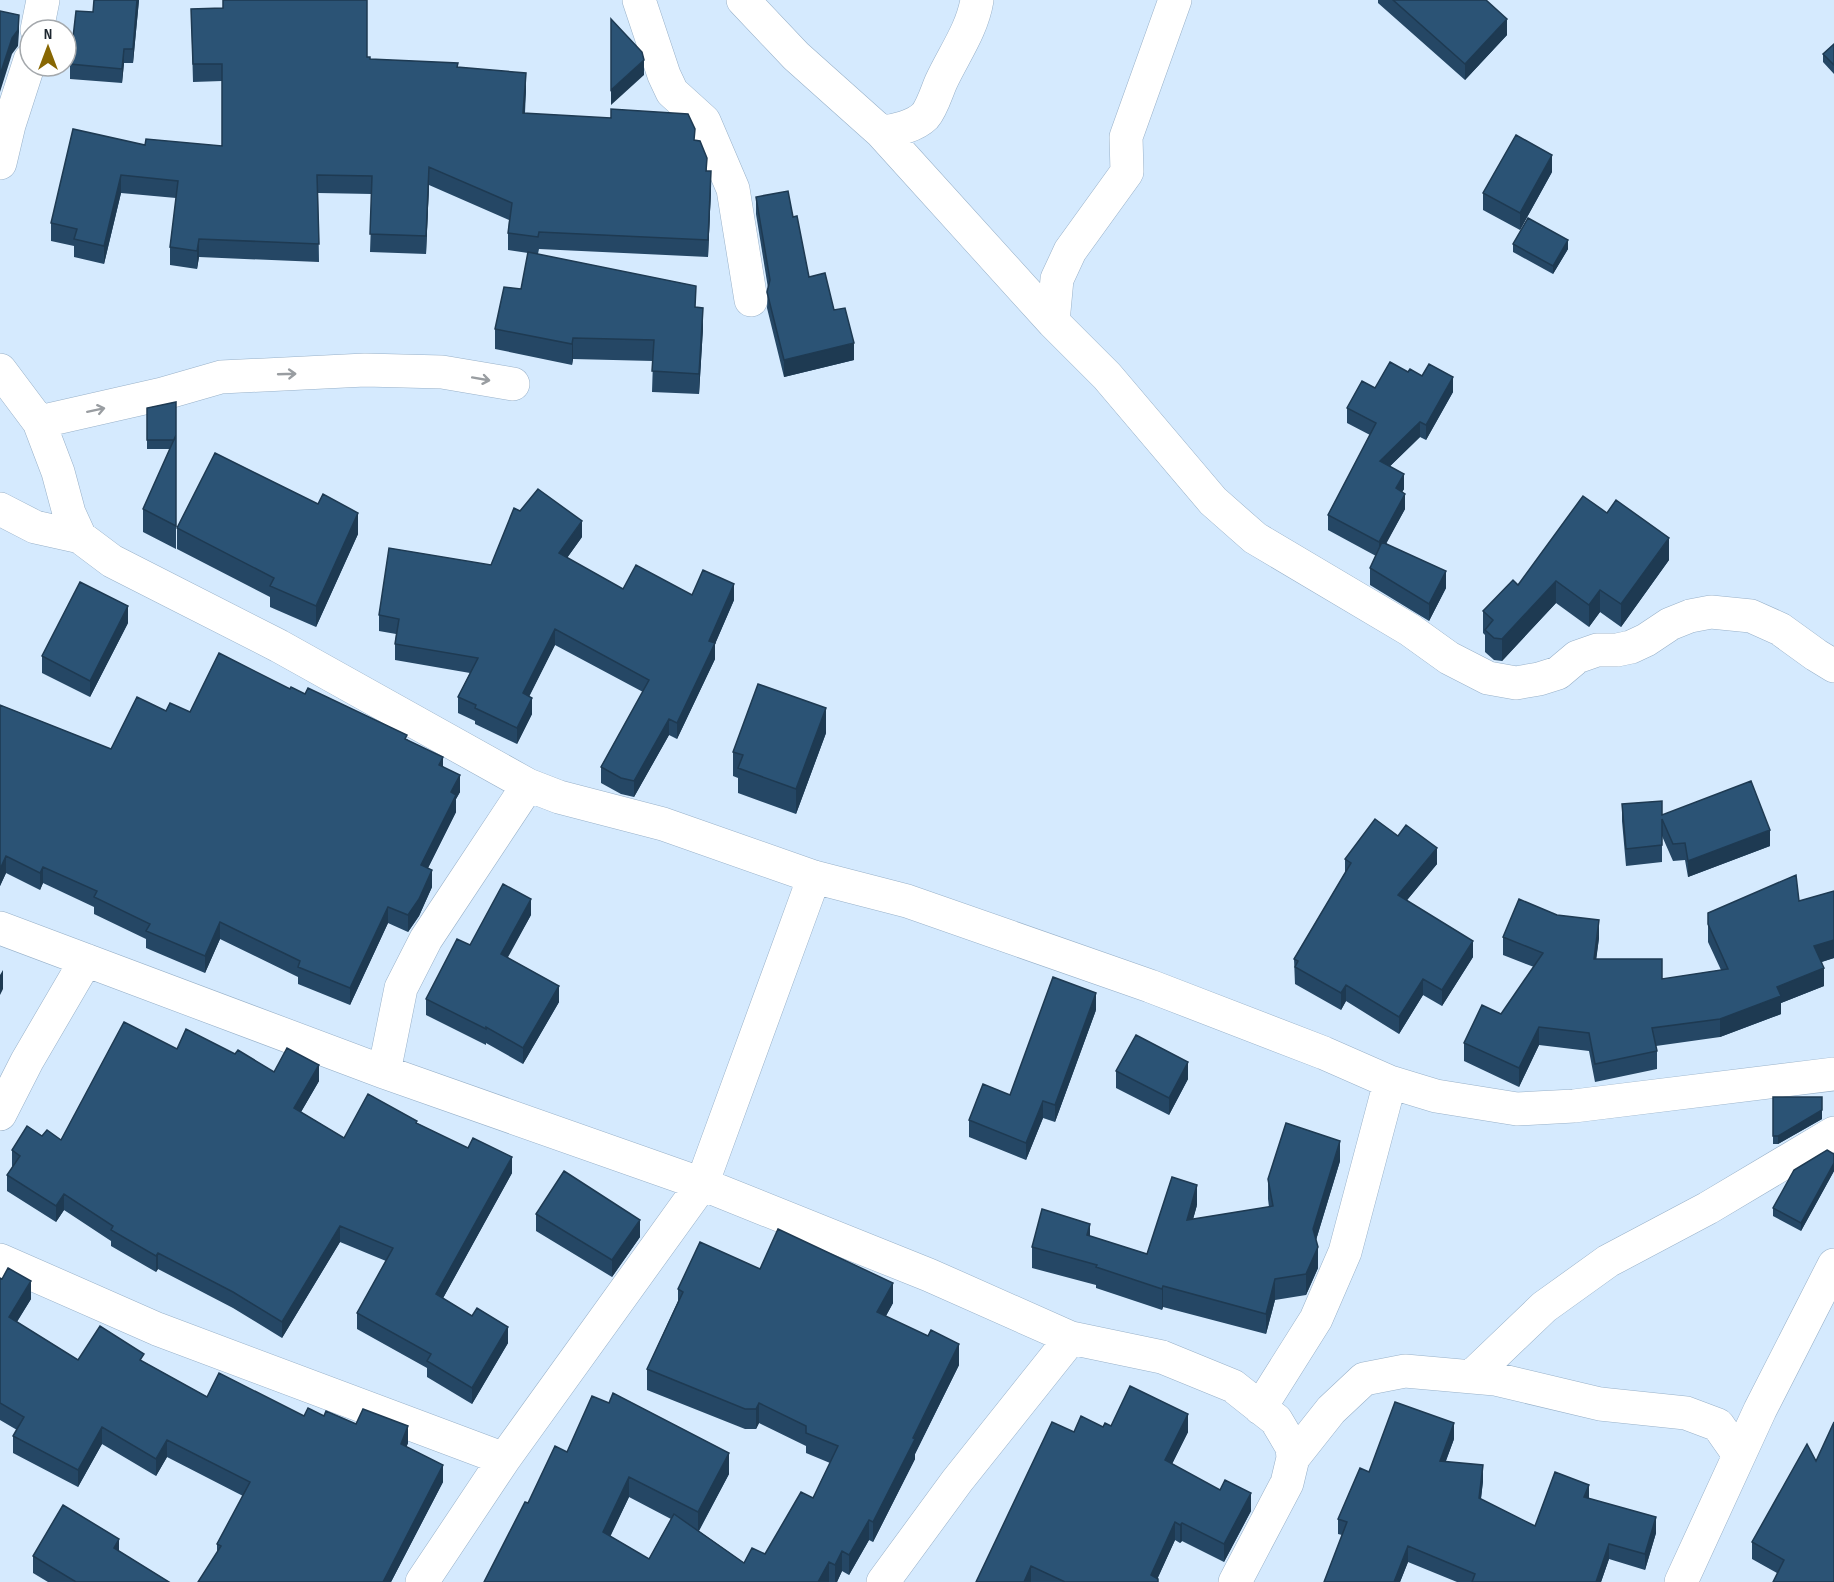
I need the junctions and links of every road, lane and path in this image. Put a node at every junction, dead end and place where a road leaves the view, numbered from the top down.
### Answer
1 (43, 0) edge
2 (639, 0) edge
3 (742, 0) edge
4 (977, 0) edge
5 (1175, 0) edge
6 (39, 18) edge
7 (23, 78) edge
8 (5, 125) edge
9 (882, 132) junction
10 (0, 163) edge
11 (751, 300) dead end
12 (1053, 322) junction
13 (0, 370) edge
14 (513, 384) dead end
15 (39, 422) junction
16 (0, 509) edge
17 (80, 537) junction
18 (1834, 666) edge
19 (528, 785) junction
20 (814, 877) junction
21 (0, 928) edge
22 (86, 960) junction
23 (384, 1072) junction
24 (1834, 1074) edge
25 (1390, 1082) junction
26 (0, 1114) edge
27 (1834, 1133) edge
28 (702, 1184) junction
29 (0, 1260) edge
30 (1834, 1265) edge
31 (1071, 1338) junction
32 (1472, 1376) junction
33 (1260, 1408) junction
34 (1739, 1455) junction
35 (1293, 1458) junction
36 (504, 1459) junction
37 (1241, 1580) edge
38 (422, 1582) edge
39 (883, 1582) edge
40 (1681, 1582) edge

1 - 6 street
2 - 11 street
3 - 9 street
4 - 9 street
5 - 12 street
7 - 8 street
8 - 10 street
9 - 12 street
12 - 18 street
13 - 15 street
15 -> 14 street
15 - 17 street
16 - 17 street
17 - 19 street
19 - 20 street
19 - 23 street
20 - 25 street
20 - 28 street
21 - 22 street
22 - 23 street
22 - 26 street
23 - 28 street
24 - 25 street
25 - 33 street
27 - 32 street
28 - 31 street
28 - 36 street
29 - 36 street
30 - 34 street
31 - 33 street
31 - 39 street
32 - 34 street
32 - 35 street
33 - 35 street
34 - 40 street
35 - 37 street
36 - 38 street

